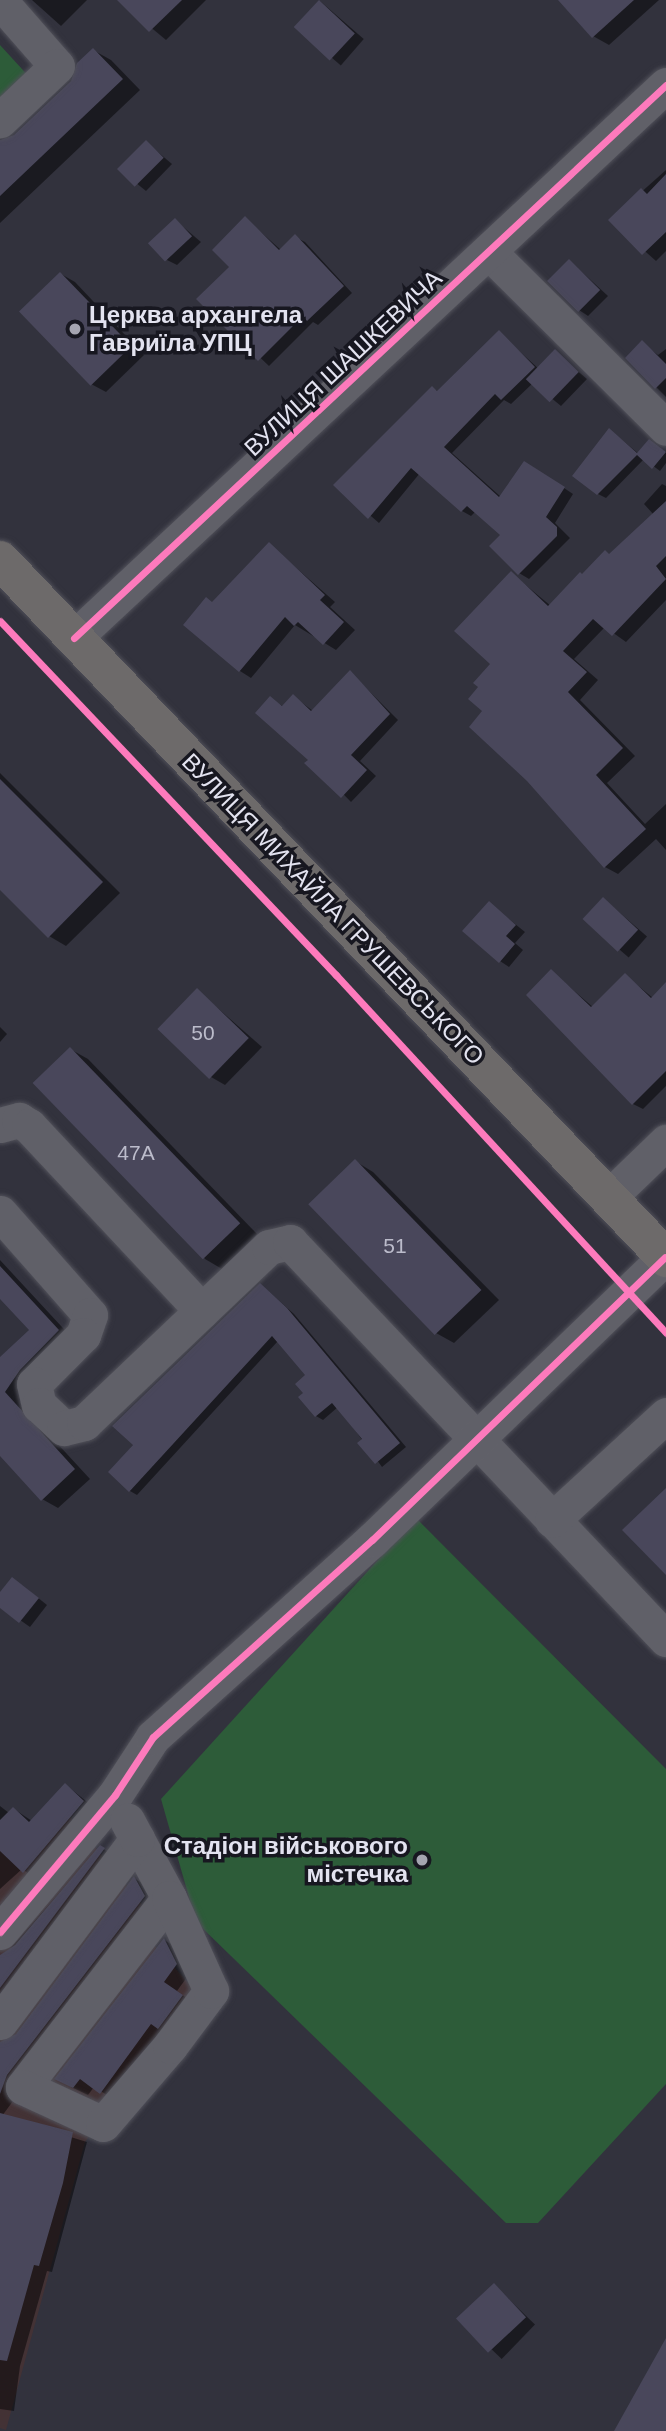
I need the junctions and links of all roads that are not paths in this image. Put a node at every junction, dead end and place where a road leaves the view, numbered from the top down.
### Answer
1 (0, 1) edge
2 (666, 85) edge
3 (0, 120) edge
4 (490, 253) junction
5 (666, 428) edge
6 (0, 560) edge
7 (74, 638) junction
8 (0, 1125) edge
9 (666, 1142) edge
10 (608, 1198) junction
11 (0, 1213) edge
12 (666, 1258) edge
13 (202, 1311) dead end
14 (666, 1415) edge
15 (476, 1437) junction
16 (552, 1520) junction
17 (666, 1639) edge
18 (115, 1795) junction
19 (136, 1839) junction
20 (169, 1898) junction
21 (0, 1932) edge
22 (0, 2022) edge

1 - 3 street
2 - 4 street, ВУЛИЦЯ ШАШКЕВИЧА
4 - 5 street
4 - 7 street, ВУЛИЦЯ ШАШКЕВИЧА
6 - 7 main road, ВУЛИЦЯ МИХАЙЛА ГРУШЕВСЬКОГО
7 - 10 main road, ВУЛИЦЯ МИХАЙЛА ГРУШЕВСЬКОГО
8 - 13 street
9 - 10 street
10 - 12 main road, ВУЛИЦЯ МИХАЙЛА ГРУШЕВСЬКОГО
11 - 15 street
12 - 15 street
14 - 16 street
15 - 16 street
15 - 18 street
16 - 17 street
18 - 19 street
18 - 21 street
19 - 20 street
19 - 22 street
20 - 20 street

